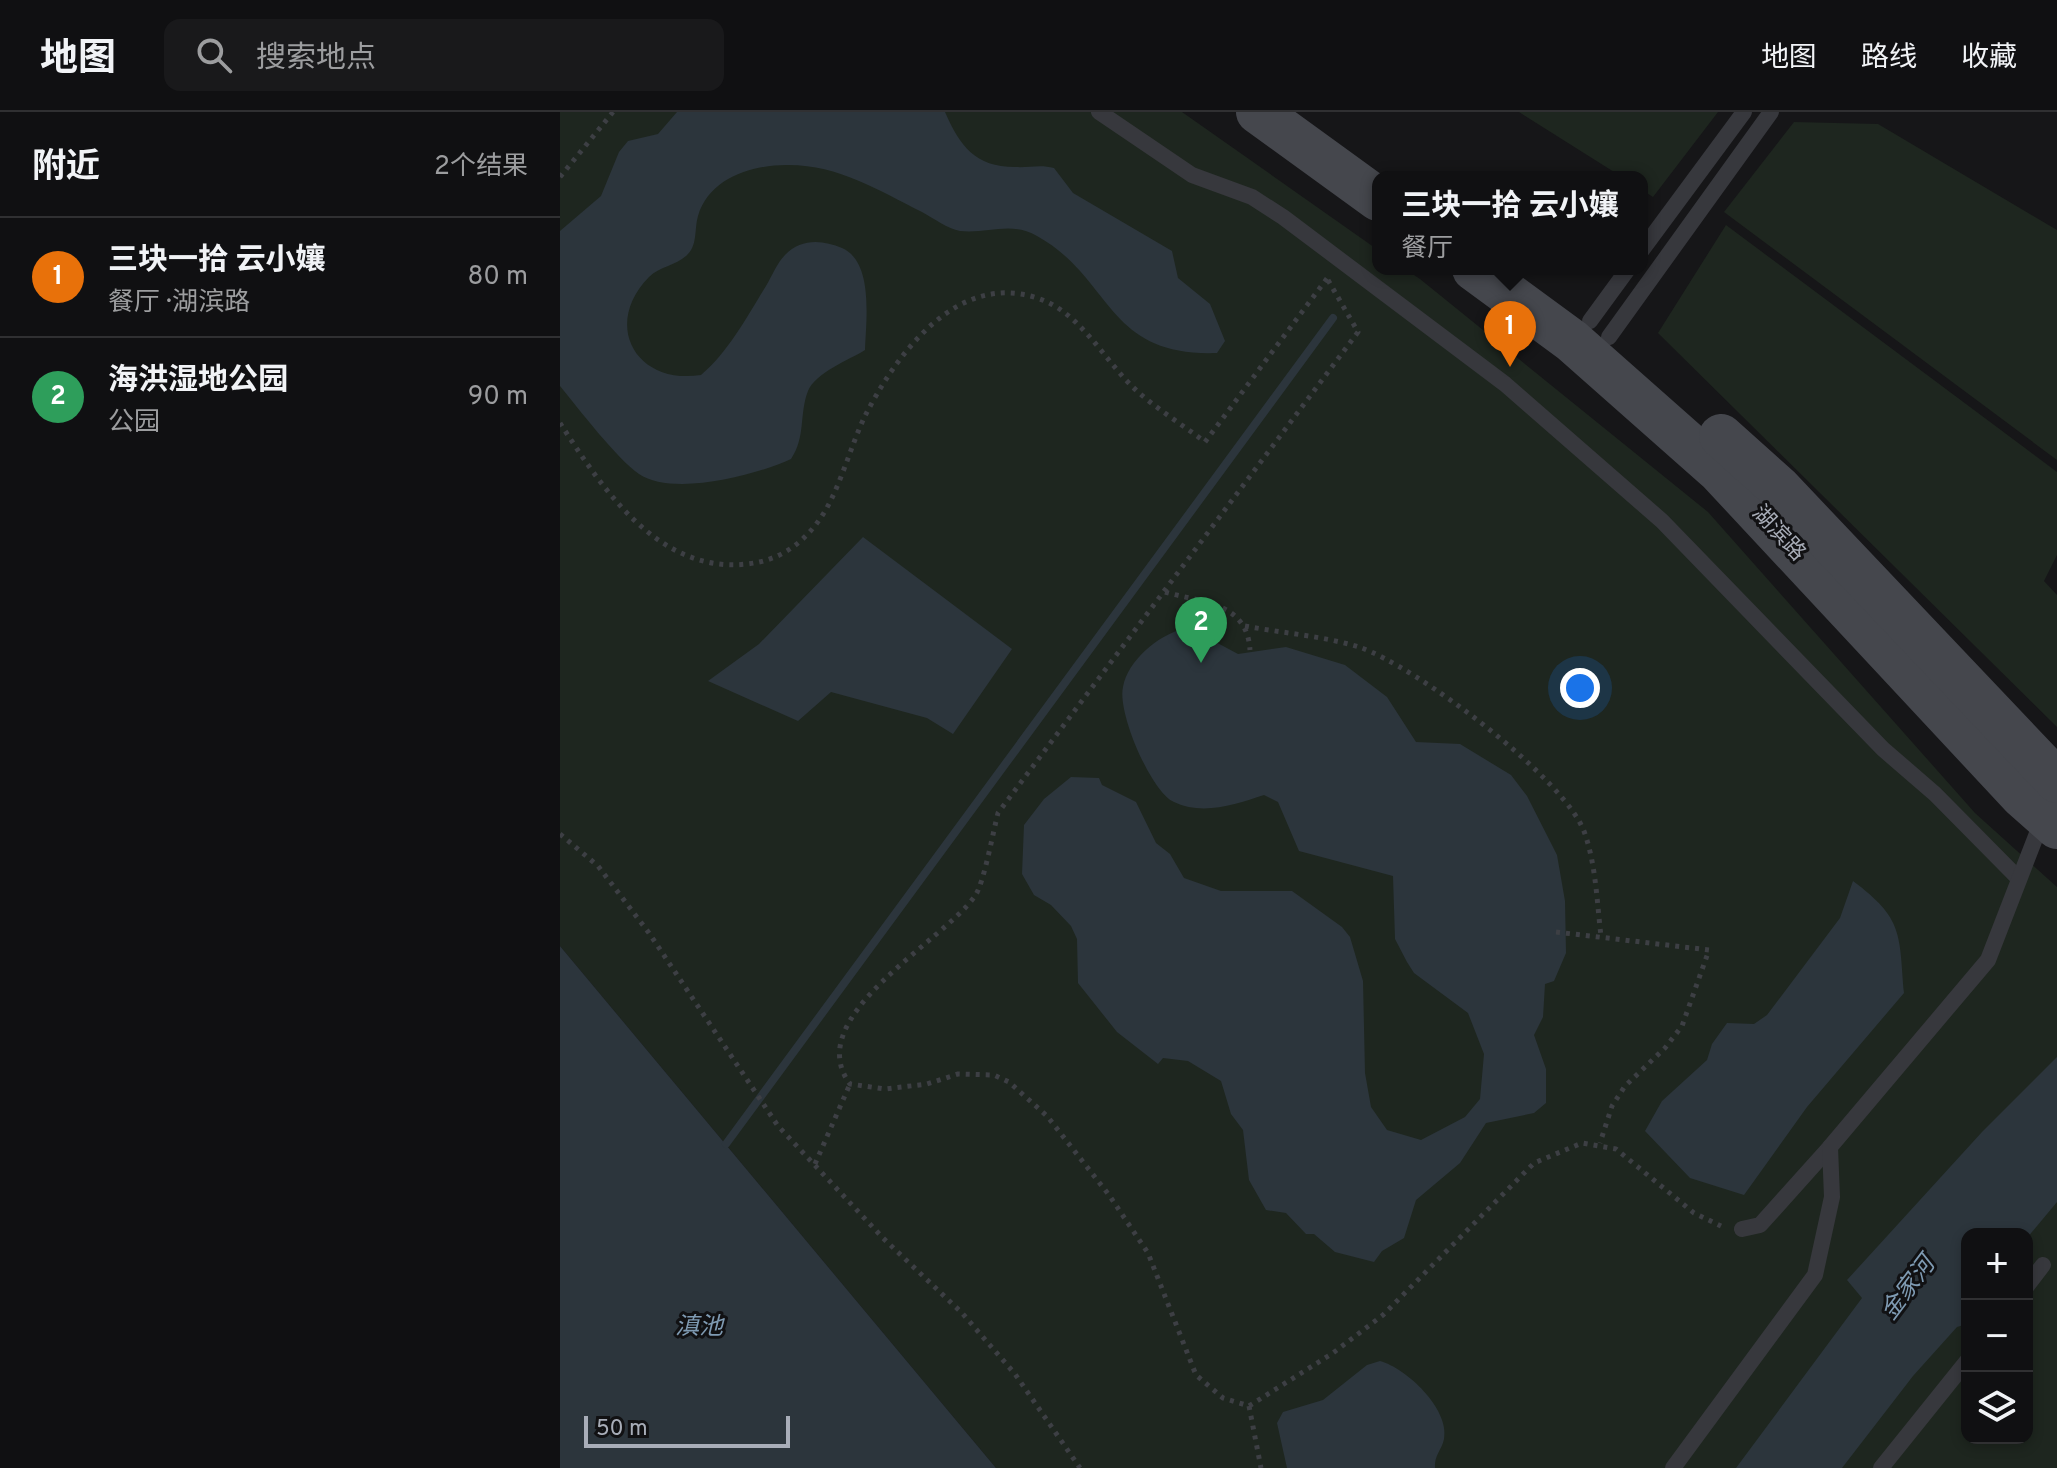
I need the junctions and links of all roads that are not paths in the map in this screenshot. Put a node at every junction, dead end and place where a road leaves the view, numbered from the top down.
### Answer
1 (1099, 112) edge
2 (1258, 112) edge
3 (1306, 112) edge
4 (1744, 112) edge
5 (1771, 112) edge
6 (1387, 171) edge
7 (1372, 195) edge
8 (1648, 242) edge
9 (1648, 268) edge
10 (1482, 275) edge
11 (1529, 275) edge
12 (1625, 275) edge
13 (1643, 275) edge
14 (1600, 329) junction
15 (2053, 808) edge
16 (2019, 879) junction
17 (1830, 1147) junction
18 (1742, 1229) road end
19 (2043, 1265) dead end
20 (2033, 1278) edge
21 (1961, 1368) edge
22 (1673, 1468) edge
23 (1881, 1468) edge

1 - 16 lane
2 - 7 main road
3 - 6 main road
4 - 8 lane
5 - 9 lane
10 - 15 main road, 湖滨路
11 - 14 main road, 湖滨路
12 - 14 lane
13 - 14 lane
14 - 15 main road, 湖滨路
15 - 16 lane
16 - 17 lane
17 - 18 lane
17 - 22 lane
19 - 20 lane
21 - 23 lane

